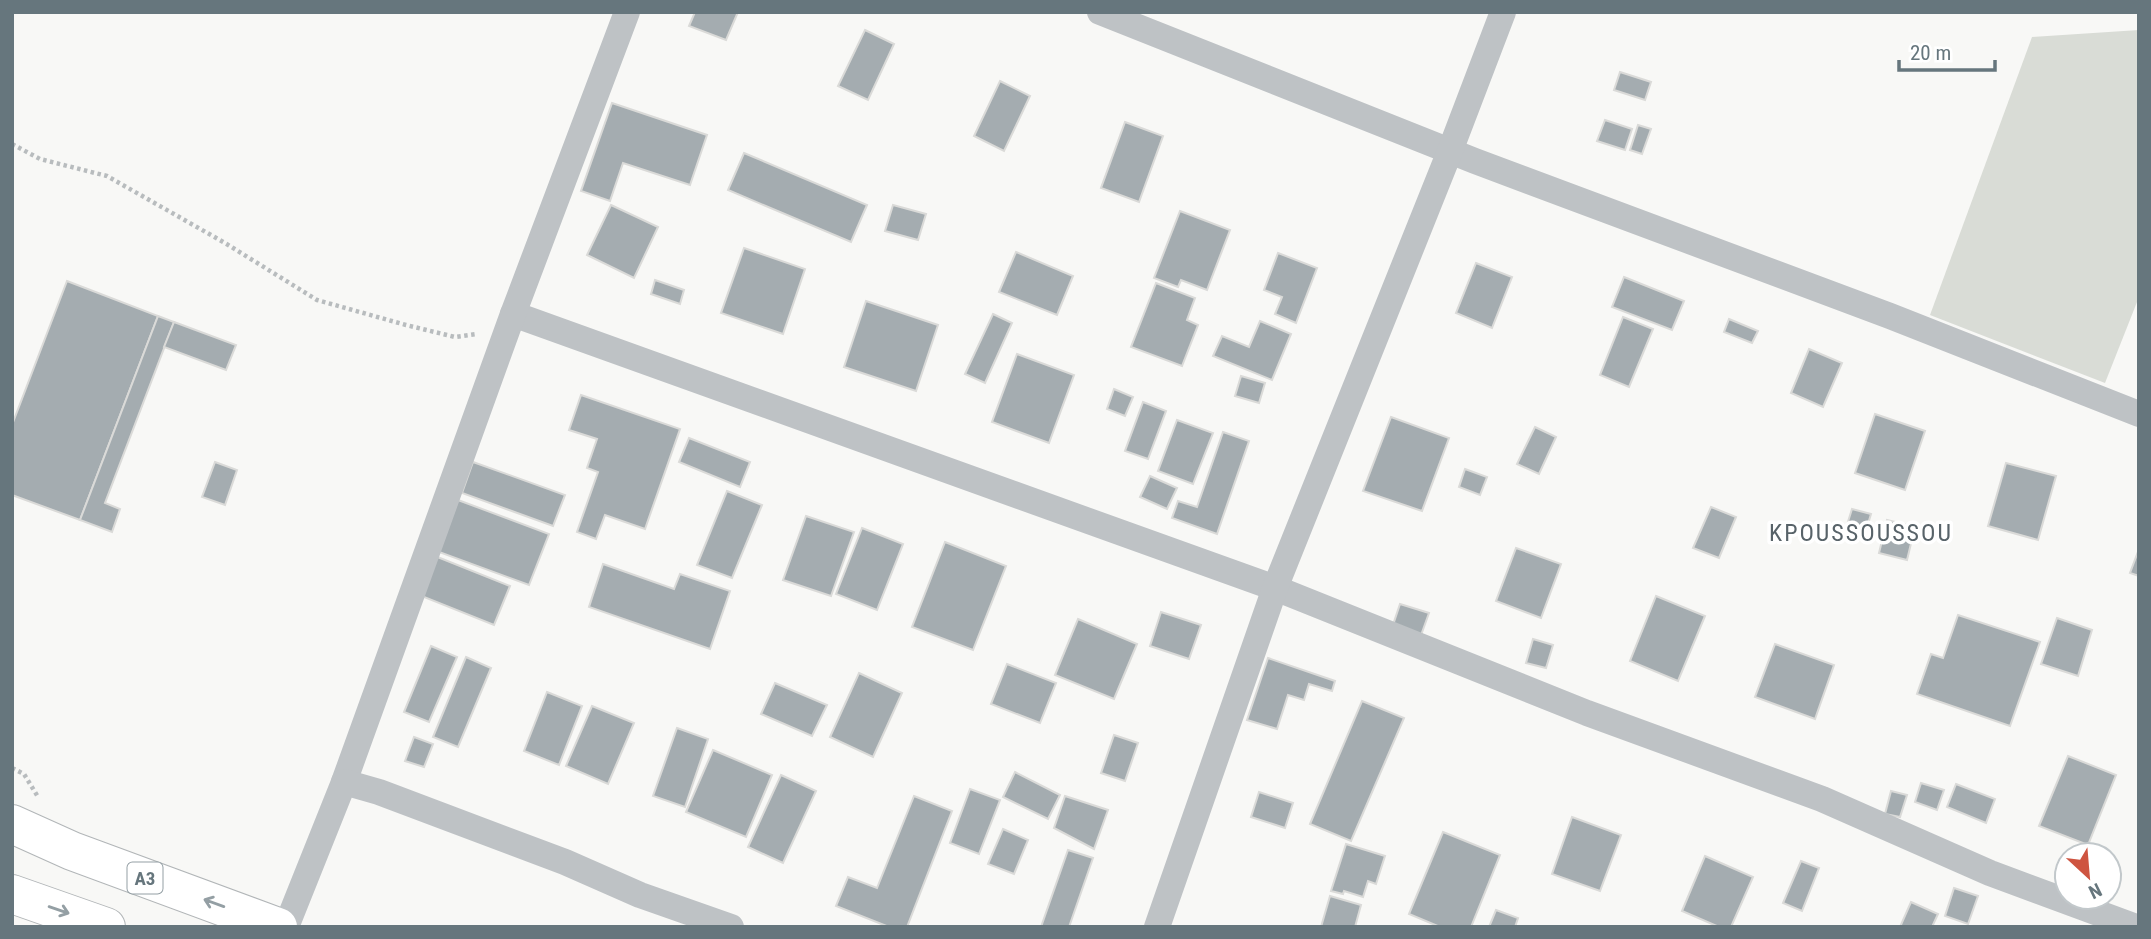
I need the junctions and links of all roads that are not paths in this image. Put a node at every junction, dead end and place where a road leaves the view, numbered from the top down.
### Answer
1 (627, 12) edge
2 (1100, 12) edge
3 (1503, 12) edge
4 (1450, 151) junction
5 (509, 325) junction
6 (2139, 414) edge
7 (1275, 588) junction
8 (344, 782) junction
9 (12, 824) edge
10 (12, 894) edge
11 (106, 927) edge
12 (278, 927) edge
13 (286, 927) edge
14 (731, 927) edge
15 (1157, 927) edge
16 (2136, 927) edge

1 - 5 street
2 - 4 street
3 - 4 street
4 - 6 street
4 - 7 street
5 - 7 street
5 - 8 street
7 - 15 street
7 - 16 street
8 - 13 street
8 - 14 street
12 -> 9 highway, A3
10 -> 11 highway

